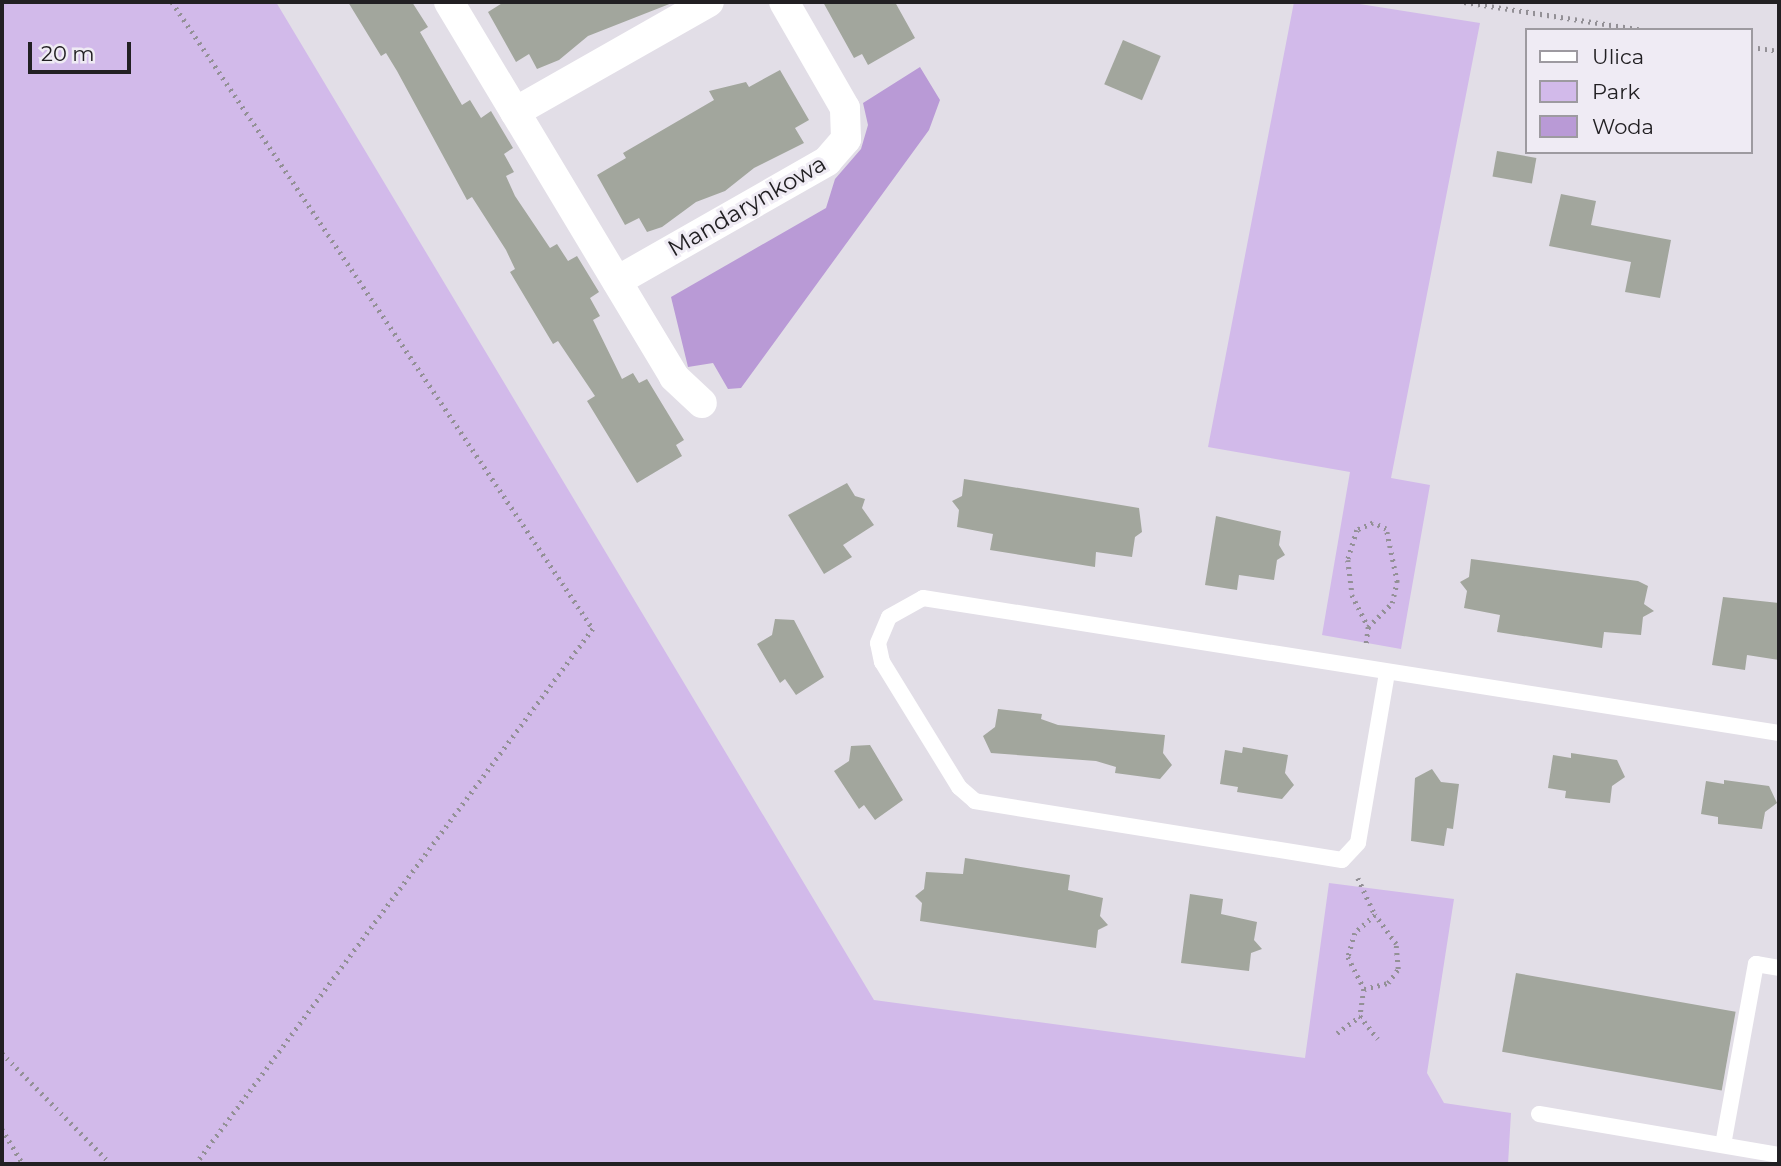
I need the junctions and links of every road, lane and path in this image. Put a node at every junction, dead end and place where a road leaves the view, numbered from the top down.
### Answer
1 (172, 2) edge
2 (449, 2) edge
3 (709, 2) edge
4 (784, 2) edge
5 (1464, 2) edge
6 (1629, 28) edge
7 (1753, 47) edge
8 (1779, 51) edge
9 (516, 113) junction
10 (617, 281) junction
11 (702, 403) dead end
12 (1368, 627) junction
13 (1366, 651) dead end
14 (1387, 673) junction
15 (1779, 733) edge
16 (1352, 856) junction
17 (1375, 915) junction
18 (1779, 968) edge
19 (1364, 989) junction
20 (1360, 1016) junction
21 (1337, 1033) dead end
22 (1378, 1039) dead end
23 (2, 1054) edge
24 (1539, 1114) dead end
25 (2, 1129) edge
26 (1723, 1145) junction
27 (1779, 1155) edge
28 (23, 1164) edge
29 (111, 1164) edge
30 (196, 1164) edge

1 - 30 path
2 - 9 street
3 - 9 street
4 - 10 street, Mandarynkowa
5 - 6 path
7 - 8 path
9 - 10 street
10 - 11 street
12 - 12 path
12 - 13 path
14 - 15 lane
14 - 16 lane
14 - 16 lane
16 - 17 path
17 - 19 path
17 - 19 path
18 - 26 lane
19 - 20 path
20 - 21 path
20 - 22 path
23 - 29 path
24 - 26 lane
25 - 28 path
26 - 27 lane

